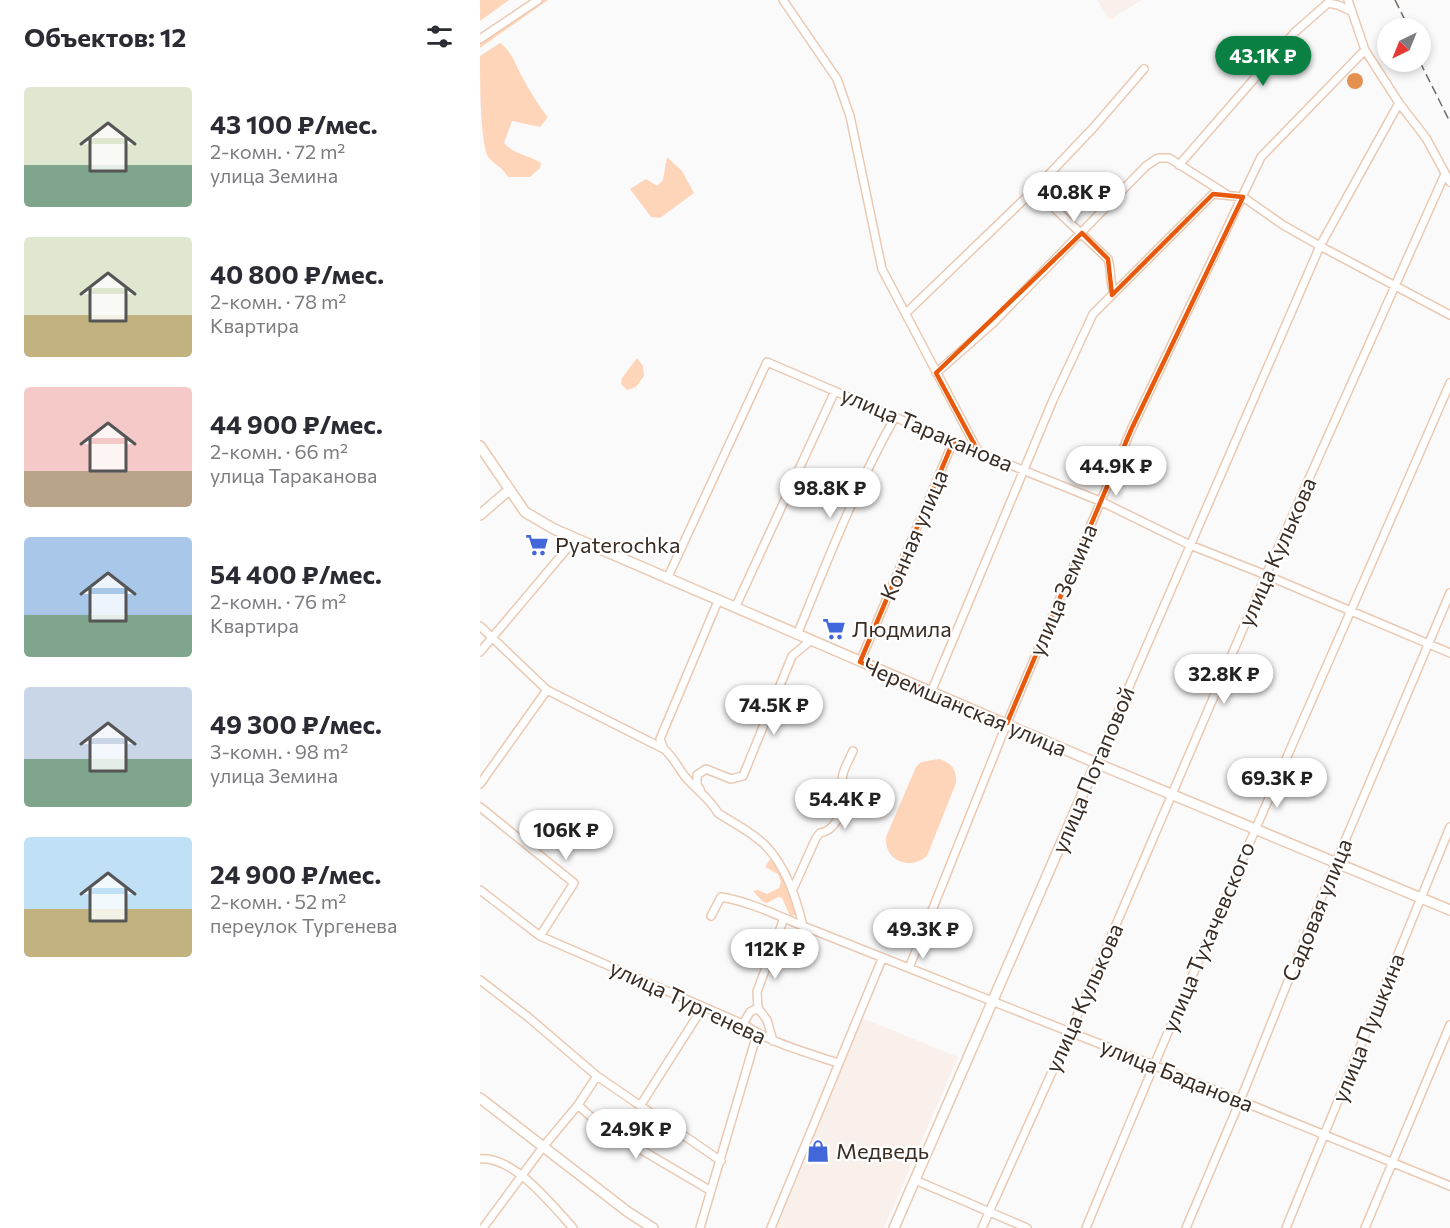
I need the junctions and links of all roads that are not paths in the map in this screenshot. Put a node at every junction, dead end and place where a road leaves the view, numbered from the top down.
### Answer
1 (538, 0) edge
2 (783, 0) edge
3 (1348, 0) edge
4 (1351, 11) junction
5 (480, 39) edge
6 (1365, 50) junction
7 (1144, 69) dead end
8 (1399, 103) junction
9 (1179, 165) junction
10 (1445, 174) junction
11 (1450, 182) edge
12 (1034, 189) junction
13 (1228, 195) junction
14 (1243, 197) junction
15 (1082, 233) junction
16 (1320, 246) junction
17 (1396, 285) junction
18 (1114, 293) junction
19 (906, 314) junction
20 (1450, 315) edge
21 (936, 373) junction
22 (1450, 384) edge
23 (836, 391) junction
24 (895, 417) junction
25 (953, 442) junction
26 (480, 446) edge
27 (978, 451) junction
28 (1023, 470) junction
29 (509, 490) junction
30 (1100, 501) junction
31 (480, 515) edge
32 (576, 538) junction
33 (1190, 545) junction
34 (1266, 575) junction
35 (667, 579) junction
36 (1450, 593) edge
37 (718, 601) junction
38 (735, 608) junction
39 (1351, 611) junction
40 (480, 626) edge
41 (797, 635) junction
42 (491, 637) junction
43 (810, 641) junction
44 (1429, 644) junction
45 (480, 651) edge
46 (1450, 653) edge
47 (860, 662) junction
48 (547, 690) junction
49 (932, 690) junction
50 (1007, 723) junction
51 (664, 749) junction
52 (853, 752) dead end
53 (1096, 763) junction
54 (480, 784) edge
55 (703, 794) junction
56 (1172, 795) junction
57 (480, 807) edge
58 (1450, 827) edge
59 (1255, 829) junction
60 (1336, 863) junction
61 (793, 889) junction
62 (480, 890) edge
63 (1420, 898) junction
64 (1450, 910) edge
65 (711, 916) dead end
66 (784, 918) junction
67 (803, 926) junction
68 (540, 936) junction
69 (882, 958) junction
70 (909, 968) junction
71 (480, 980) edge
72 (993, 1002) junction
73 (703, 1007) junction
74 (758, 1008) junction
75 (743, 1024) junction
76 (1450, 1025) edge
77 (1070, 1032) junction
78 (757, 1034) junction
79 (773, 1041) junction
80 (838, 1063) junction
81 (1153, 1065) junction
82 (597, 1077) junction
83 (480, 1098) edge
84 (1240, 1101) junction
85 (578, 1105) junction
86 (640, 1106) junction
87 (1324, 1134) junction
88 (543, 1147) junction
89 (480, 1159) edge
90 (721, 1161) junction
91 (1392, 1162) junction
92 (522, 1176) junction
93 (915, 1180) junction
94 (1450, 1186) edge
95 (711, 1191) junction
96 (988, 1212) junction
97 (483, 1228) edge
98 (573, 1228) edge
99 (653, 1228) edge
100 (700, 1228) edge
101 (771, 1228) edge
102 (894, 1228) edge
103 (982, 1228) edge
104 (1027, 1228) edge
105 (1086, 1228) edge
106 (1186, 1228) edge
107 (1286, 1228) edge
108 (1365, 1228) edge

1 - 5 street
2 - 19 street
3 - 4 street
4 - 6 street
4 - 9 street
6 - 8 street
6 - 14 street, улица Земина
7 - 12 street
8 - 10 street
8 - 16 street, улица Потаповой
9 - 13 street
9 - 15 street
10 - 11 street
10 - 17 street, улица Кулькова
12 - 15 street
12 - 19 street
13 - 14 street
13 - 18 street
14 - 16 street
14 - 30 street, улица Земина
15 - 18 street
15 - 21 street
16 - 17 street
16 - 33 street, улица Потаповой
17 - 20 street
17 - 34 street, улица Кулькова
18 - 28 street
19 - 21 street
21 - 27 street
22 - 39 street, улица Тухачевского
23 - 24 street, улица Тараканова
23 - 35 street, улица Тараканова
23 - 38 street
24 - 25 street, улица Тараканова
24 - 41 street
25 - 27 street, улица Тараканова
25 - 47 street, Конная улица
26 - 29 main road, Черемшанская улица
27 - 28 street, улица Тараканова
28 - 30 street, улица Тараканова
28 - 49 street
29 - 31 main road
29 - 32 main road, Черемшанская улица
30 - 33 street, улица Тараканова
30 - 50 street, улица Земина
32 - 35 main road, Черемшанская улица
32 - 42 street
33 - 34 street, улица Тараканова
33 - 53 street, улица Потаповой
34 - 39 street, улица Тараканова
34 - 56 street, улица Кулькова
35 - 37 main road, Черемшанская улица
36 - 44 street, Садовая улица
37 - 38 main road, Черемшанская улица
37 - 51 street
38 - 41 main road, Черемшанская улица
39 - 44 street, улица Тараканова
39 - 59 street, улица Тухачевского
40 - 42 street
41 - 43 main road, Черемшанская улица
42 - 45 street
42 - 48 street
43 - 47 main road, Черемшанская улица
43 - 55 street
44 - 46 street, улица Тараканова
44 - 60 street, Садовая улица
47 - 49 main road, Черемшанская улица
48 - 51 street
48 - 54 street
49 - 50 main road, Черемшанская улица
50 - 53 main road, Черемшанская улица
50 - 70 street, улица Земина
51 - 55 street
52 - 61 street
53 - 56 main road, Черемшанская улица
53 - 72 main road, улица Потаповой
55 - 61 street
56 - 59 main road, Черемшанская улица
56 - 77 street, улица Кулькова
57 - 68 street
58 - 63 street, улица Пушкина
59 - 60 main road, Черемшанская улица
59 - 81 street, улица Тухачевского
60 - 63 main road, Черемшанская улица
60 - 84 street, Садовая улица
61 - 67 street
62 - 68 street, улица Тургенева
63 - 64 main road, Черемшанская улица
63 - 87 street, улица Пушкина
65 - 66 street, улица Баданова
66 - 67 street, улица Баданова
66 - 74 street
67 - 69 street, улица Баданова
68 - 73 street, улица Тургенева
69 - 70 street, улица Баданова
69 - 80 street
70 - 72 street, улица Баданова
71 - 82 street
72 - 77 street, улица Баданова
72 - 93 main road, улица Потаповой
73 - 75 street, улица Тургенева
73 - 86 street
74 - 75 street
74 - 79 street
75 - 78 street, улица Тургенева
76 - 91 street
77 - 81 street, улица Баданова
77 - 96 street, улица Кулькова
78 - 79 street, улица Тургенева
78 - 90 street
79 - 80 street, улица Тургенева
80 - 101 street
81 - 84 street, улица Баданова
81 - 105 street, улица Тухачевского
82 - 85 street
82 - 86 street
83 - 88 main road
84 - 87 street, улица Баданова
84 - 106 street, Садовая улица
85 - 88 street
85 - 95 street
86 - 90 street
87 - 91 street, улица Баданова
87 - 107 street, улица Пушкина
88 - 92 street
88 - 99 main road
89 - 92 street
90 - 95 street
91 - 94 street, улица Баданова
91 - 108 street
92 - 97 street
92 - 98 street
93 - 96 street
93 - 102 main road, улица Потаповой
95 - 100 street
96 - 103 street, улица Кулькова
96 - 104 street

